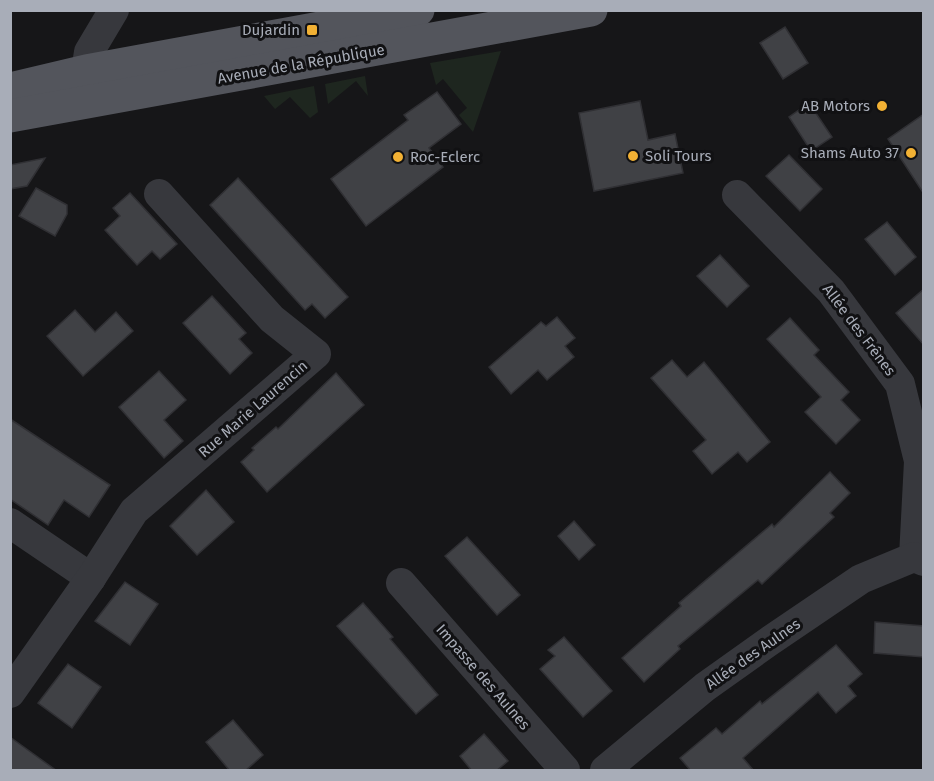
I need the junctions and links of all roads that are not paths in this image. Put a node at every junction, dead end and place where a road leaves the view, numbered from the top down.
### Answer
1 (114, 10) edge
2 (418, 10) edge
3 (591, 10) edge
4 (86, 71) junction
5 (10, 89) edge
6 (10, 116) edge
7 (159, 194) dead end
8 (737, 195) dead end
9 (10, 523) edge
10 (919, 559) edge
11 (91, 578) junction
12 (401, 583) dead end
13 (10, 693) edge
14 (566, 771) edge
15 (605, 771) edge

1 - 4 street
2 - 4 main road, Avenue de la République
3 - 6 main road, Avenue de la République
4 - 5 main road, Avenue de la République
7 - 11 street, Rue Marie Laurencin
8 - 10 street, Allée des Frênes
9 - 11 street
10 - 15 street, Allée des Aulnes
11 - 13 street, Rue Marie Laurencin
12 - 14 street, Impasse des Aulnes

